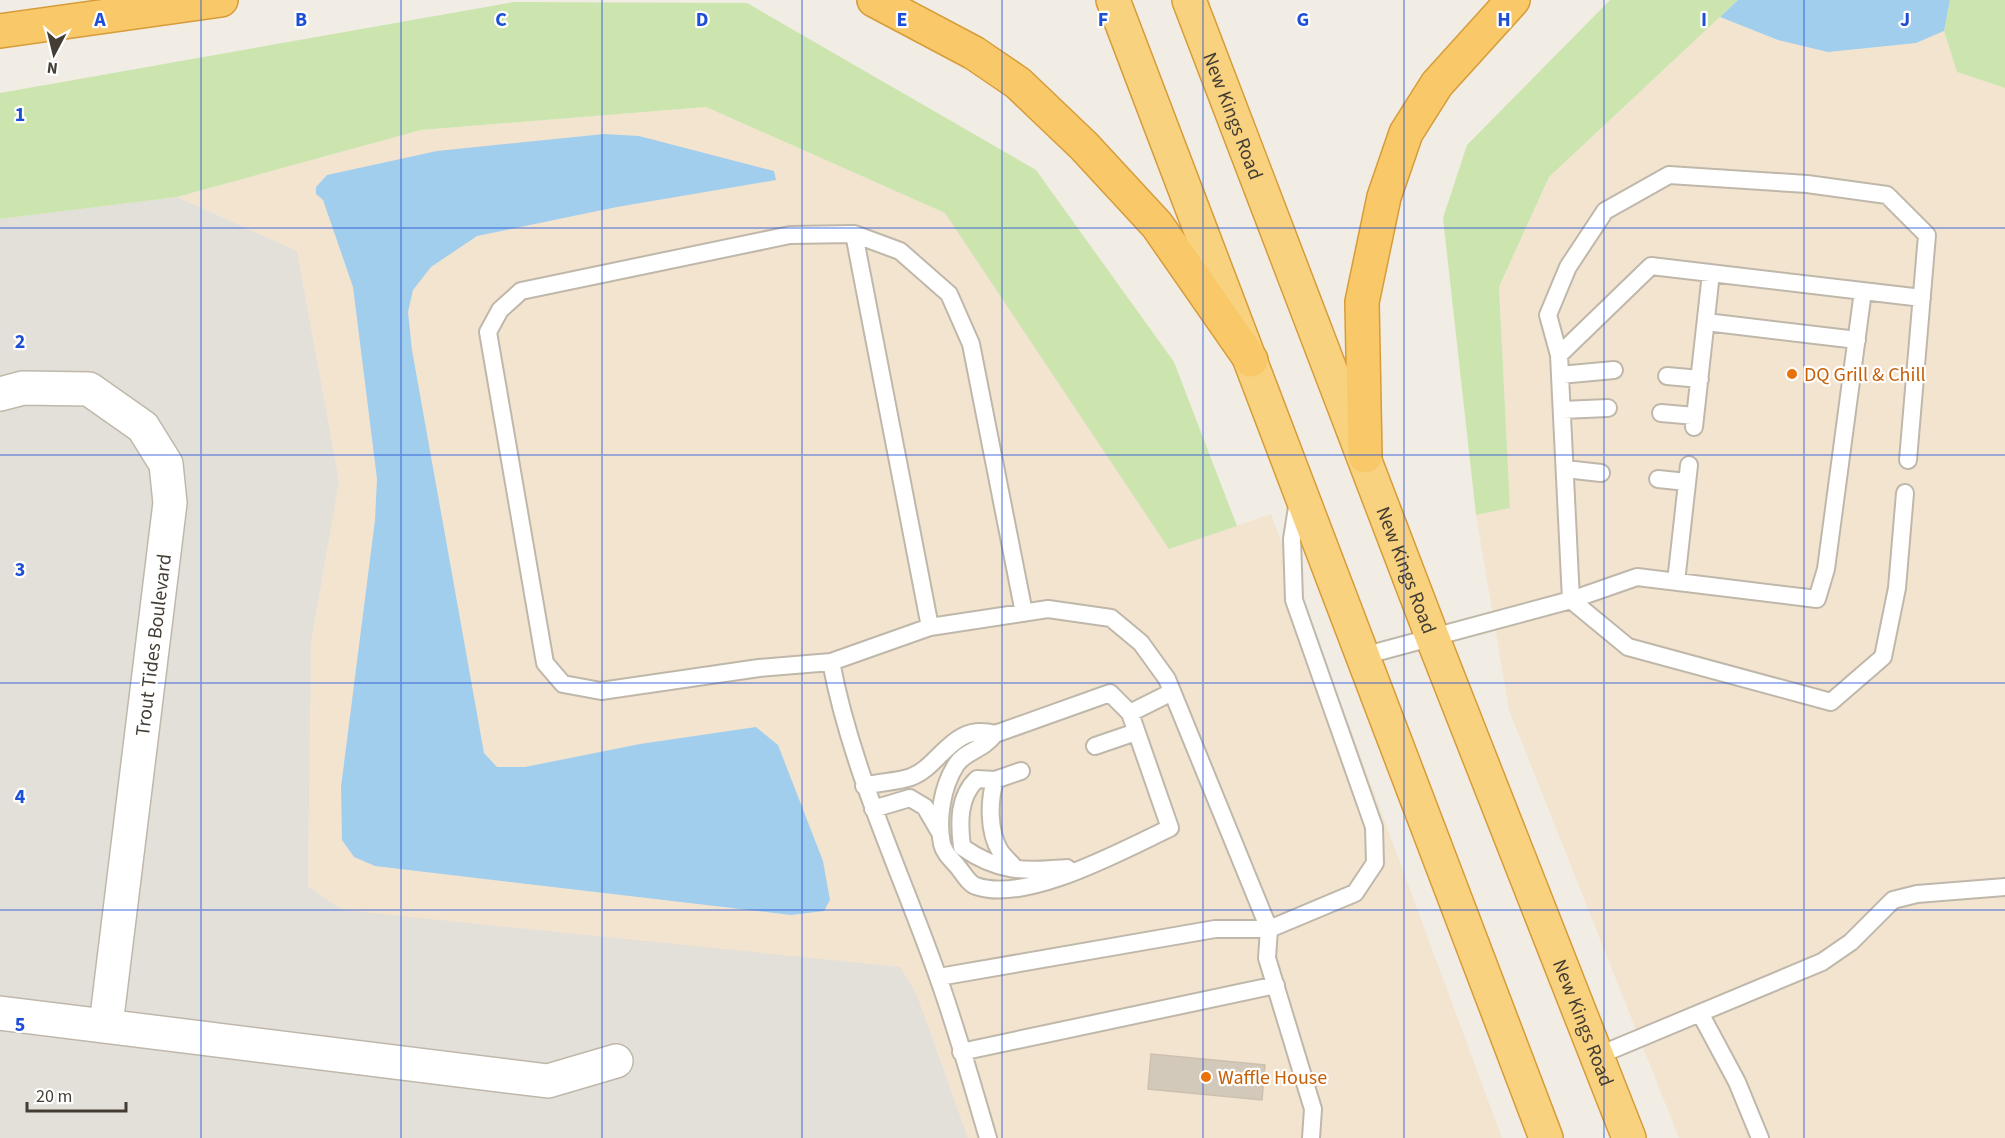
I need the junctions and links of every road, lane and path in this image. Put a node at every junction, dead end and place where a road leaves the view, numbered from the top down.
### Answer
1 (221, 0) edge
2 (874, 0) edge
3 (1113, 0) edge
4 (1189, 0) edge
5 (1512, 0) edge
6 (0, 31) edge
7 (854, 234) junction
8 (1711, 273) junction
9 (1863, 291) junction
10 (1922, 298) junction
11 (1706, 322) junction
12 (1857, 340) junction
13 (1559, 355) junction
14 (1251, 360) junction
15 (1614, 370) dead end
16 (1560, 375) junction
17 (1667, 376) dead end
18 (1701, 379) junction
19 (0, 394) edge
20 (1608, 408) dead end
21 (1562, 410) junction
22 (1661, 413) dead end
23 (1365, 456) junction
24 (1908, 460) dead end
25 (1689, 465) dead end
26 (1565, 469) junction
27 (1601, 473) dead end
28 (1658, 479) dead end
29 (1687, 482) junction
30 (1300, 488) junction
31 (1905, 493) dead end
32 (1676, 582) junction
33 (1571, 600) junction
34 (1024, 613) junction
35 (930, 627) junction
36 (1433, 639) junction
37 (1363, 656) junction
38 (831, 662) junction
39 (1172, 692) junction
40 (1130, 713) junction
41 (1136, 732) junction
42 (995, 734) junction
43 (1095, 746) dead end
44 (1021, 771) dead end
45 (995, 780) junction
46 (864, 786) junction
47 (873, 809) junction
48 (939, 831) junction
49 (1085, 867) junction
50 (1016, 869) junction
51 (2005, 887) edge
52 (1269, 929) junction
53 (939, 977) junction
54 (1276, 985) junction
55 (0, 1013) edge
56 (1700, 1013) junction
57 (106, 1025) junction
58 (962, 1052) junction
59 (1597, 1056) junction
60 (616, 1061) dead end
61 (988, 1138) edge
62 (1311, 1138) edge
63 (1546, 1138) edge
64 (1629, 1138) edge
65 (1760, 1138) edge

1 - 6 highway
2 - 14 highway
3 - 14 highway
4 - 23 highway, New Kings Road
5 - 23 highway
7 - 34 lane
7 - 35 lane
7 - 38 lane
8 - 9 lane
8 - 11 lane
8 - 13 lane
9 - 10 lane
9 - 12 lane
10 - 13 lane
10 - 24 lane
11 - 12 lane
11 - 18 lane
12 - 32 lane
13 - 16 lane
14 - 30 highway
15 - 16 lane
16 - 21 lane
17 - 18 lane
18 - 22 lane
19 - 57 street, Trout Tides Boulevard
20 - 21 lane
21 - 26 lane
23 - 36 highway, New Kings Road
25 - 29 lane
26 - 27 lane
26 - 33 lane
28 - 29 lane
29 - 32 lane
30 - 37 highway
30 - 52 lane
31 - 33 lane
32 - 33 lane
33 - 36 lane
34 - 35 lane
34 - 39 lane
35 - 38 lane
36 - 37 lane
36 - 59 highway, New Kings Road
37 - 63 highway
38 - 46 lane
39 - 40 lane
39 - 52 lane
40 - 41 lane
40 - 42 lane
41 - 43 lane
41 - 49 lane
42 - 46 lane
42 - 48 lane
44 - 45 lane
45 - 50 lane
45 - 50 lane
46 - 47 lane
47 - 48 lane
47 - 53 lane
48 - 49 lane
49 - 50 lane
51 - 56 lane
52 - 53 lane
52 - 54 lane
53 - 58 lane
54 - 58 lane
54 - 62 lane
55 - 57 street
56 - 59 lane
56 - 65 lane
57 - 60 street
58 - 61 lane
59 - 64 highway, New Kings Road

